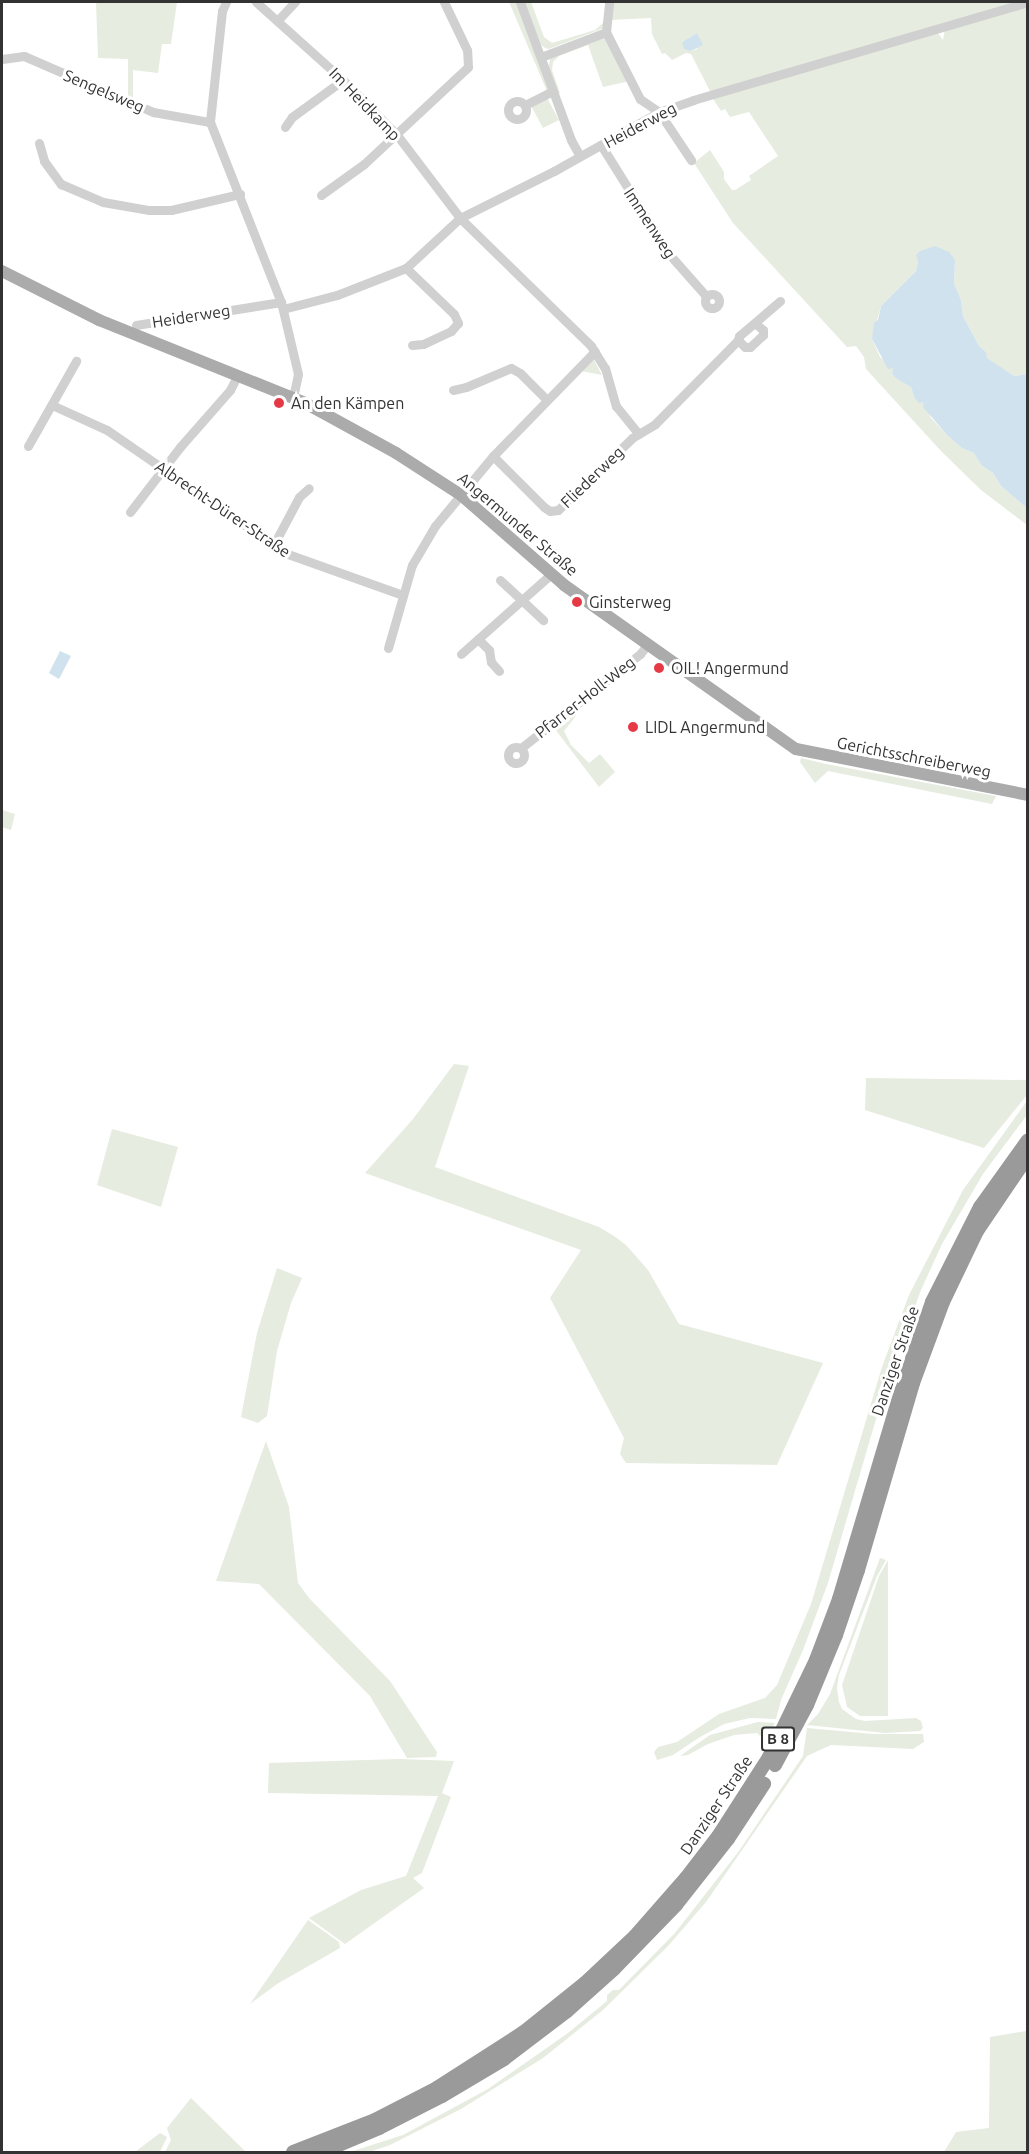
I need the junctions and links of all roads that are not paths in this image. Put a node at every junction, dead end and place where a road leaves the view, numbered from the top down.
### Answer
1 (226, 2) edge
2 (256, 2) edge
3 (295, 2) edge
4 (444, 2) edge
5 (520, 2) edge
6 (609, 2) edge
7 (1028, 2) edge
8 (278, 20) junction
9 (606, 32) junction
10 (541, 57) junction
11 (2, 59) edge
12 (343, 80) junction
13 (553, 91) junction
14 (525, 105) dead end
15 (659, 112) junction
16 (210, 122) junction
17 (285, 127) dead end
18 (397, 135) junction
19 (39, 143) dead end
20 (601, 146) junction
21 (580, 156) junction
22 (691, 160) dead end
23 (240, 194) junction
24 (321, 195) dead end
25 (460, 218) junction
26 (406, 268) junction
27 (2, 271) edge
28 (706, 296) dead end
29 (780, 301) dead end
30 (282, 305) junction
31 (756, 324) junction
32 (136, 325) dead end
33 (738, 340) junction
34 (412, 345) dead end
35 (595, 351) junction
36 (76, 361) dead end
37 (237, 376) junction
38 (453, 390) dead end
39 (293, 398) junction
40 (547, 400) junction
41 (52, 405) junction
42 (639, 434) junction
43 (28, 446) dead end
44 (493, 456) junction
45 (164, 468) junction
46 (309, 488) dead end
47 (460, 495) junction
48 (130, 512) dead end
49 (273, 546) junction
50 (550, 574) junction
51 (500, 580) dead end
52 (403, 594) junction
53 (522, 600) junction
54 (543, 620) dead end
55 (478, 639) junction
56 (647, 645) junction
57 (388, 648) dead end
58 (460, 654) dead end
59 (499, 671) dead end
60 (521, 748) dead end
61 (796, 749) joint
62 (1027, 795) edge
63 (1028, 1140) edge
64 (1028, 1156) edge
65 (293, 2152) edge
66 (322, 2152) edge

1 - 16 street
2 - 8 street, Im Heidkamp
3 - 8 street
4 - 18 street
5 - 10 street
6 - 9 street
7 - 15 street, Heiderweg
8 - 12 street, Im Heidkamp
9 - 10 street
9 - 15 street
10 - 13 street
11 - 16 street, Sengelsweg
12 - 17 street
12 - 18 street, Im Heidkamp
13 - 14 street
13 - 21 street
15 - 20 street, Heiderweg
15 - 22 street
16 - 23 street
18 - 24 street
18 - 25 street, Im Heidkamp
19 - 23 street
20 - 21 street, Heiderweg
20 - 28 street, Immenweg
21 - 25 street, Heiderweg
23 - 30 street
25 - 26 street, Heiderweg
25 - 35 street
26 - 30 street, Heiderweg
26 - 34 street
27 - 37 main road, Angermunder Straße
29 - 31 street, Fliederweg
30 - 32 street, Heiderweg
30 - 39 street
31 - 33 street, Fliederweg
31 - 33 street
33 - 42 street, Fliederweg
35 - 40 street
35 - 42 street, Fliederweg
36 - 41 street
37 - 39 main road, Angermunder Straße
37 - 45 street
38 - 40 street
39 - 47 main road, Angermunder Straße
40 - 44 street
41 - 43 street
41 - 45 street, Albrecht-Dürer-Straße
42 - 44 street, Fliederweg
44 - 47 street
45 - 48 street
45 - 49 street, Albrecht-Dürer-Straße
46 - 49 street
47 - 50 main road, Angermunder Straße
47 - 52 street
49 - 52 street, Albrecht-Dürer-Straße
50 - 53 street
50 - 56 main road, Angermunder Straße
51 - 53 street
52 - 57 street
53 - 54 street
53 - 55 street
55 - 58 street
55 - 59 street
56 - 60 street, Pfarrer-Holl-Weg
56 - 61 main road, Angermunder Straße
61 - 62 main road, Gerichtsschreiberweg
63 - 65 highway, Danziger Straße / B 8
64 - 66 highway, Danziger Straße / B 8

